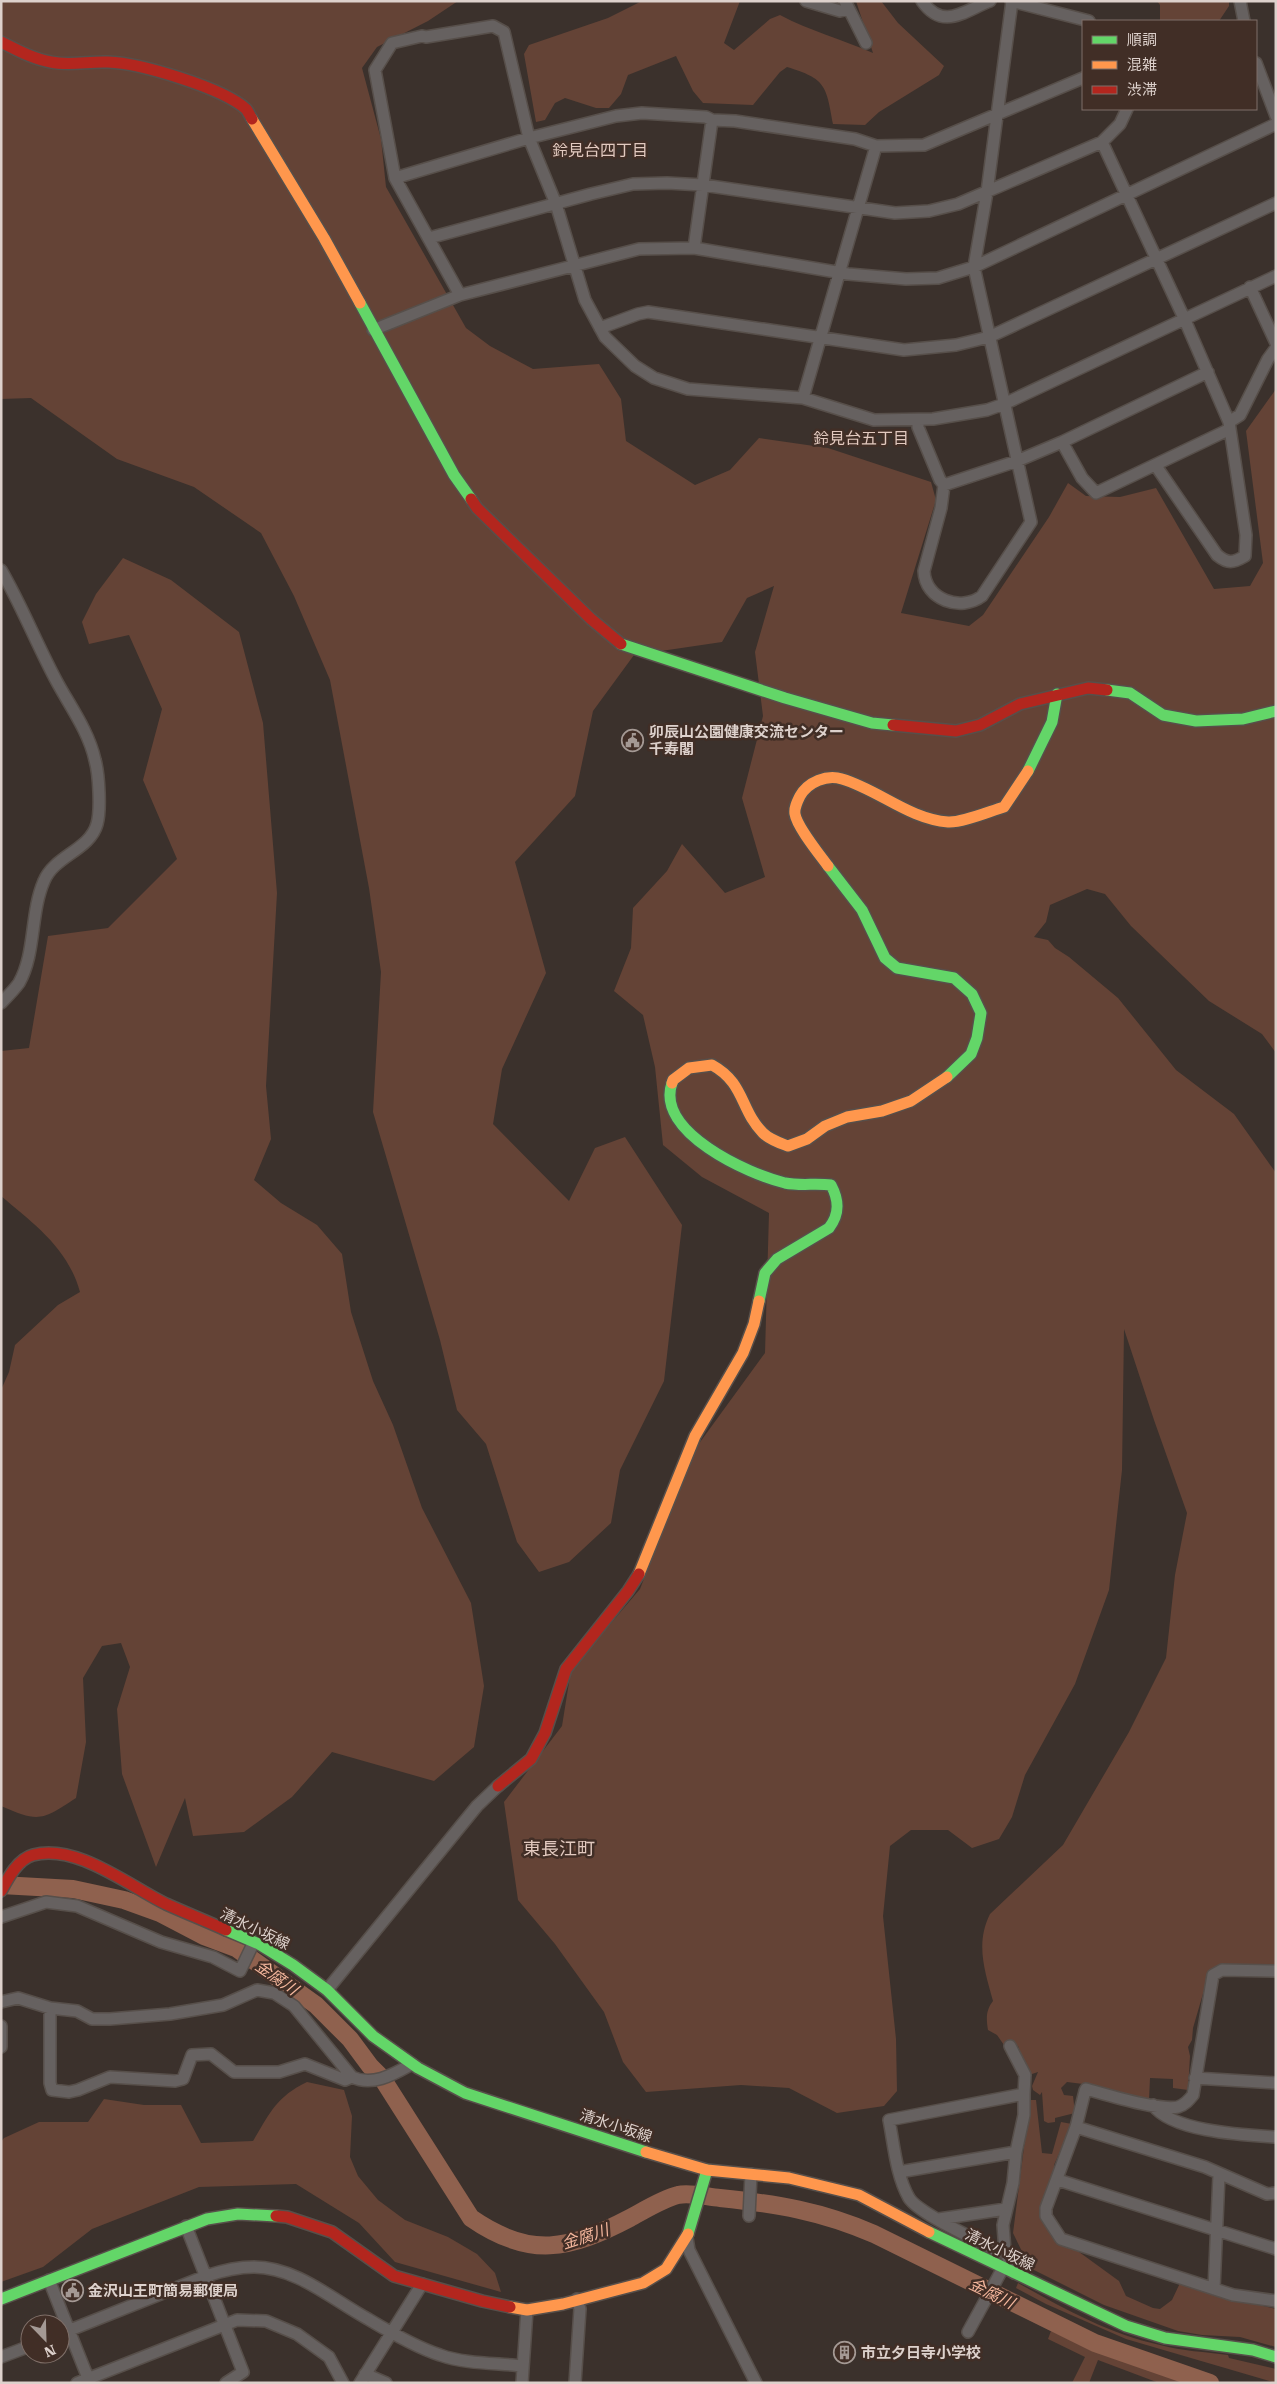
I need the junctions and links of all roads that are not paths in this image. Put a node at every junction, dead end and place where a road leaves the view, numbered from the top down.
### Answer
1 (806, 1) edge
2 (922, 1) edge
3 (990, 1) edge
4 (1011, 1) edge
5 (1240, 1) edge
6 (847, 5) edge
7 (1085, 20) edge
8 (1244, 20) edge
9 (1, 42) edge
10 (866, 43) dead end
11 (1257, 66) edge
12 (1082, 78) edge
13 (1127, 110) edge
14 (996, 114) junction
15 (1276, 116) edge
16 (712, 120) junction
17 (1276, 124) edge
18 (529, 138) junction
19 (1102, 142) junction
20 (876, 146) junction
21 (395, 178) junction
22 (703, 185) junction
23 (987, 192) junction
24 (1128, 196) junction
25 (1276, 203) edge
26 (556, 204) junction
27 (857, 208) junction
28 (428, 238) junction
29 (694, 248) junction
30 (1157, 258) junction
31 (574, 266) junction
32 (974, 267) junction
33 (838, 272) junction
34 (1276, 276) edge
35 (1250, 287) junction
36 (460, 295) junction
37 (1184, 318) junction
38 (600, 328) junction
39 (373, 330) junction
40 (820, 336) junction
41 (989, 336) junction
42 (1276, 343) edge
43 (1276, 348) edge
44 (1208, 372) junction
45 (803, 398) junction
46 (1004, 404) junction
47 (918, 420) junction
48 (1230, 426) junction
49 (1062, 442) junction
50 (1017, 461) junction
51 (1156, 466) junction
52 (944, 485) junction
53 (1, 570) edge
54 (1057, 694) junction
55 (1276, 711) edge
56 (1, 1003) edge
57 (1, 1891) edge
58 (1, 1917) edge
59 (256, 1944) junction
60 (1276, 1971) edge
61 (327, 1990) junction
62 (1, 2002) edge
63 (50, 2008) junction
64 (1, 2026) edge
65 (1010, 2046) dead end
66 (1, 2048) edge
67 (412, 2064) junction
68 (1195, 2078) junction
69 (356, 2079) junction
70 (1276, 2083) edge
71 (1024, 2094) junction
72 (1153, 2105) junction
73 (1076, 2127) junction
74 (1276, 2137) edge
75 (1016, 2152) junction
76 (708, 2170) junction
77 (899, 2172) junction
78 (1219, 2175) junction
79 (750, 2179) junction
80 (1058, 2180) junction
81 (1276, 2193) edge
82 (1006, 2209) junction
83 (749, 2216) dead end
84 (939, 2219) junction
85 (186, 2226) junction
86 (1218, 2231) junction
87 (687, 2238) junction
88 (1276, 2249) edge
89 (1004, 2251) junction
90 (1003, 2268) junction
91 (1014, 2273) junction
92 (206, 2276) junction
93 (49, 2280) junction
94 (422, 2284) junction
95 (1214, 2289) junction
96 (1, 2299) edge
97 (577, 2299) junction
98 (1276, 2301) edge
99 (527, 2310) junction
100 (59, 2314) edge
101 (225, 2324) junction
102 (70, 2330) edge
103 (392, 2331) junction
104 (968, 2332) dead end
105 (70, 2344) edge
106 (20, 2350) edge
107 (1276, 2357) edge
108 (1, 2358) edge
109 (523, 2366) junction
110 (363, 2378) edge
111 (89, 2380) edge
112 (77, 2383) edge
113 (226, 2383) edge
114 (343, 2383) edge
115 (386, 2383) edge
116 (522, 2383) edge
117 (575, 2383) edge
118 (756, 2383) edge

1 - 6 street
2 - 3 street
4 - 7 street
4 - 14 street
5 - 8 street
6 - 10 street
9 - 39 street
11 - 15 street
12 - 14 street
13 - 19 street
14 - 20 street
14 - 23 street
16 - 18 street
16 - 20 street
16 - 22 street
17 - 24 street
18 - 21 street
18 - 21 street
18 - 26 street
19 - 23 street
19 - 24 street
20 - 27 street
21 - 28 street
22 - 26 street
22 - 27 street
22 - 29 street
23 - 27 street
23 - 32 street
24 - 30 street
24 - 32 street
25 - 30 street
26 - 28 street
26 - 31 street
27 - 33 street
28 - 36 street
29 - 31 street
29 - 33 street
30 - 37 street
30 - 41 street
31 - 36 street
31 - 38 street
32 - 33 street
32 - 41 street
33 - 40 street
34 - 35 street
35 - 37 street
35 - 42 street
36 - 39 street
37 - 44 street
37 - 46 street
38 - 40 street
38 - 45 street
39 - 54 street
40 - 41 street
40 - 45 street
41 - 46 street
43 - 48 street
44 - 48 street
44 - 49 street
45 - 47 street
46 - 47 street
46 - 50 street
47 - 52 street
48 - 51 street
48 - 51 street
49 - 50 street
49 - 51 street
50 - 52 street
50 - 52 street
53 - 56 street
54 - 55 street
54 - 61 street
57 - 59 street, 清水小坂線
58 - 59 street
59 - 61 street, 清水小坂線
60 - 68 street
61 - 67 street, 清水小坂線
62 - 63 street
63 - 69 street
63 - 69 street
64 - 66 street
65 - 71 street
67 - 69 street
67 - 76 street, 清水小坂線
68 - 70 street
68 - 72 street
71 - 75 street
71 - 77 street
72 - 73 street
72 - 74 street
73 - 78 street
73 - 80 street
75 - 77 street
75 - 82 street
76 - 79 street, 清水小坂線
76 - 87 street
77 - 84 street
78 - 81 street
78 - 86 street
79 - 83 street
79 - 90 street, 清水小坂線
80 - 86 street
80 - 95 street
82 - 84 street
82 - 89 street
84 - 89 street
85 - 92 street
85 - 93 street
85 - 94 street
86 - 88 street
86 - 95 street
87 - 97 street
87 - 118 street
89 - 91 street
90 - 91 street, 清水小坂線
90 - 104 street
91 - 107 street, 清水小坂線
92 - 101 street
92 - 102 street
92 - 103 street
93 - 96 street
93 - 100 street
94 - 99 street
94 - 103 street
95 - 98 street
97 - 99 street
97 - 117 street
99 - 109 street
101 - 111 street
101 - 113 street
101 - 114 street
103 - 109 street
103 - 110 street
105 - 111 street
106 - 108 street
109 - 116 street
110 - 115 street
111 - 112 street

